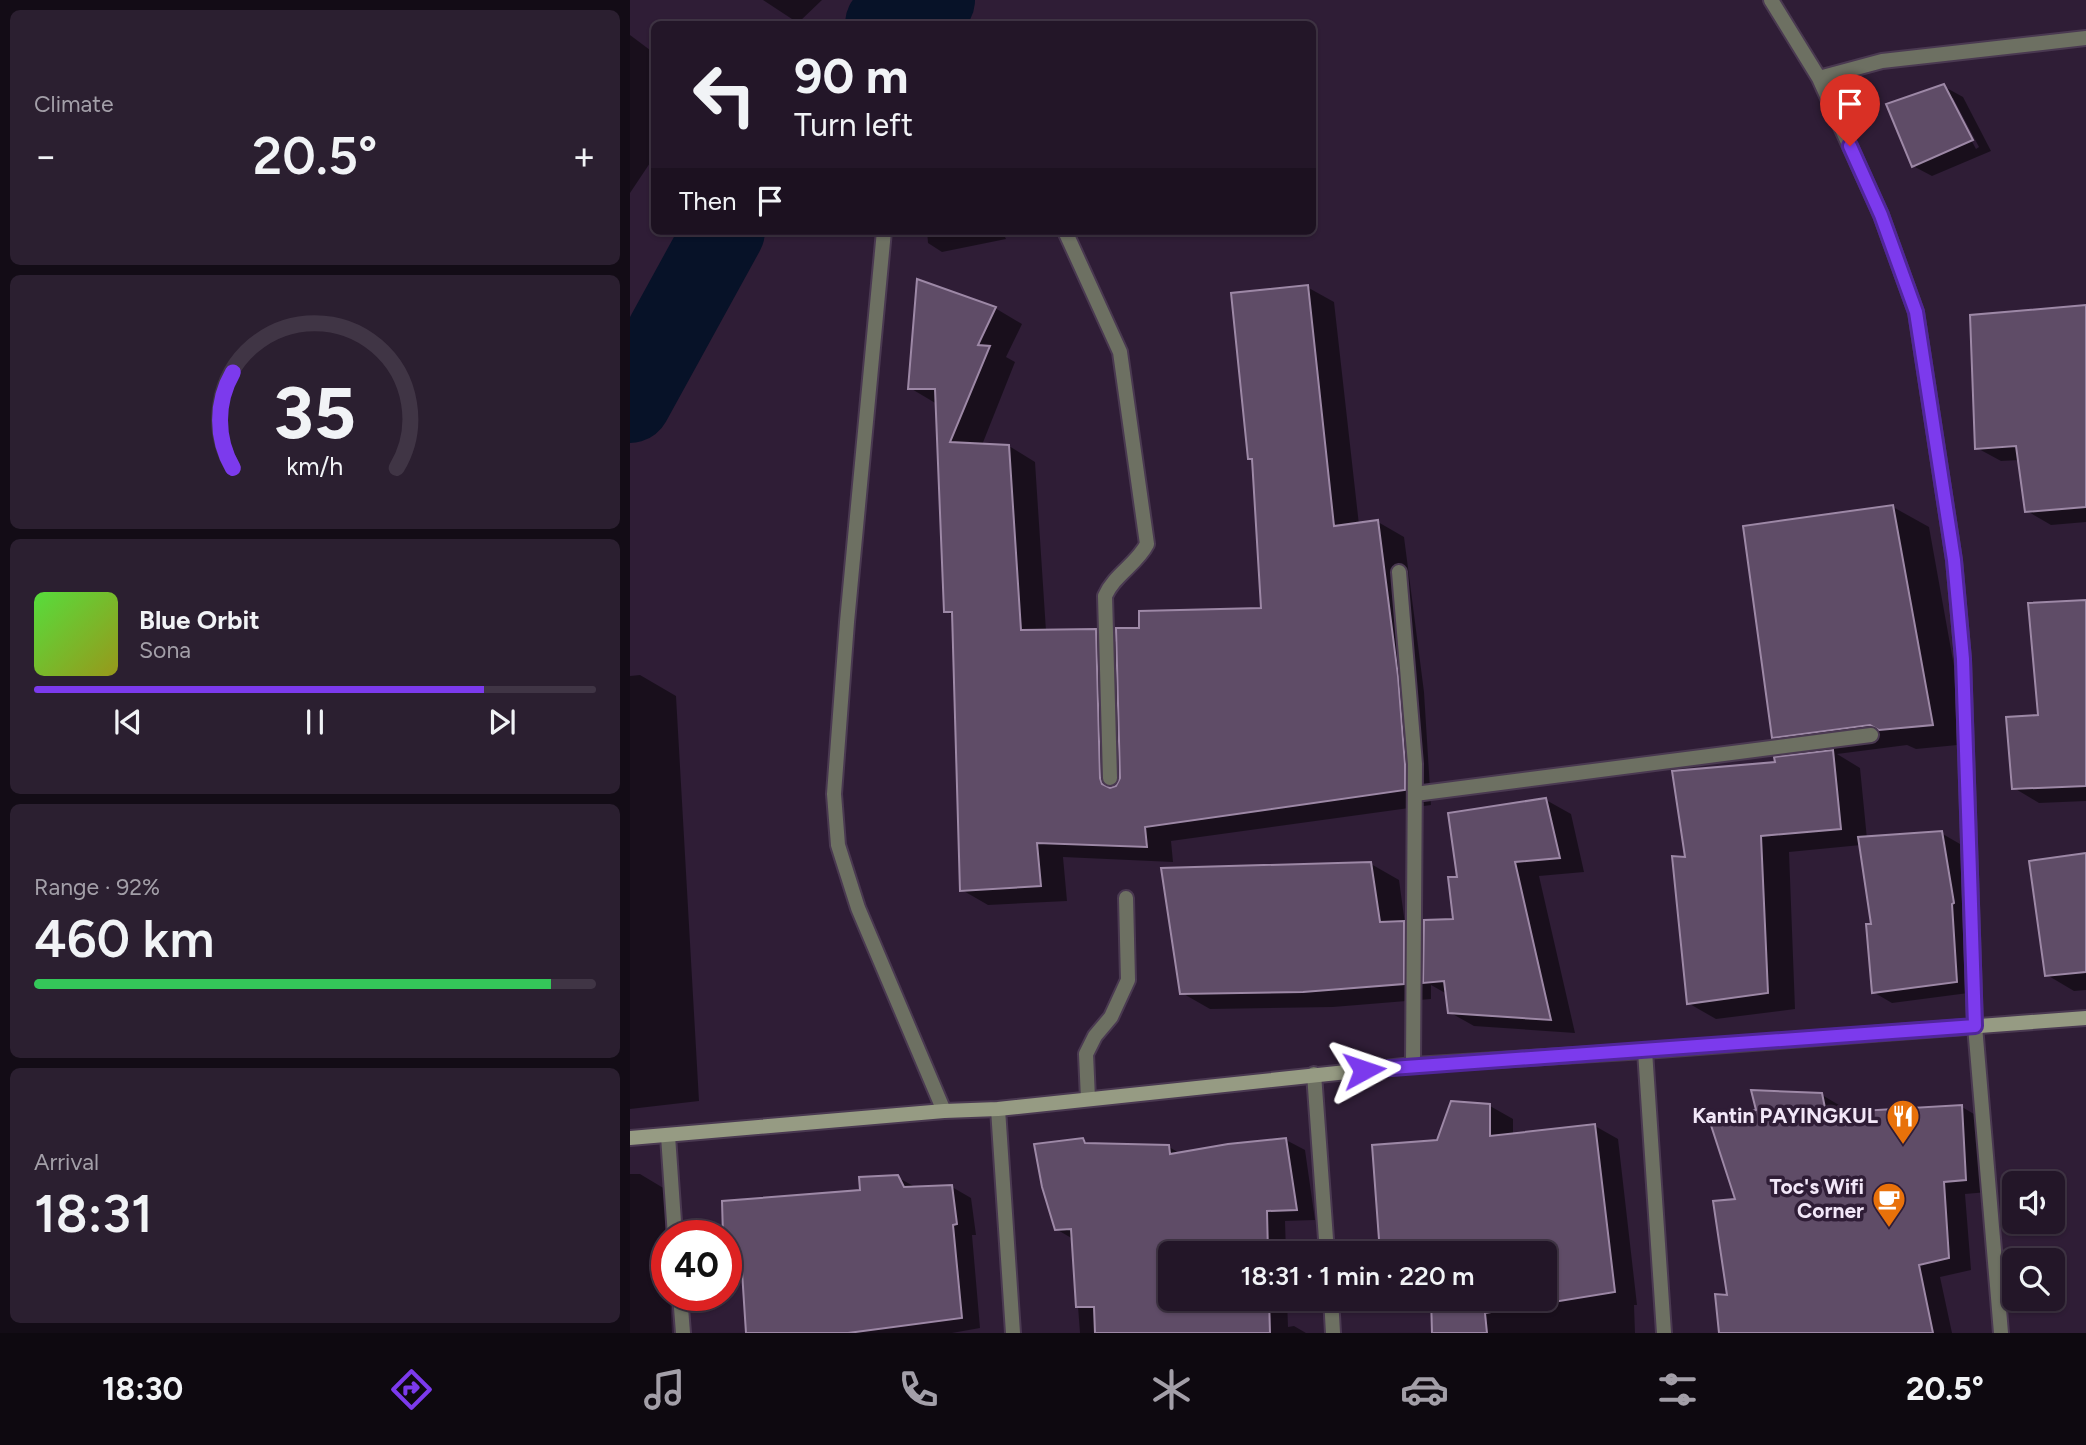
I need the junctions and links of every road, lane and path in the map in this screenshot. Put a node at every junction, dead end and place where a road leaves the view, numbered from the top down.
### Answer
1 (1771, 0) edge
2 (2086, 38) edge
3 (1819, 78) junction
4 (884, 235) edge
5 (1067, 235) edge
6 (1399, 572) dead end
7 (1871, 736) dead end
8 (1110, 778) dead end
9 (1415, 794) junction
10 (1126, 898) dead end
11 (2086, 1018) edge
12 (1975, 1026) junction
13 (1645, 1051) junction
14 (1413, 1065) junction
15 (1314, 1074) junction
16 (1088, 1099) junction
17 (998, 1110) junction
18 (944, 1111) junction
19 (667, 1136) junction
20 (630, 1138) edge
21 (674, 1220) edge
22 (1326, 1241) edge
23 (681, 1311) edge
24 (1332, 1311) edge
25 (683, 1333) edge
26 (1013, 1333) edge
27 (1333, 1333) edge
28 (1664, 1333) edge
29 (2001, 1333) edge

1 - 3 street
2 - 3 street
3 - 12 street
4 - 18 street
5 - 8 street
6 - 9 street
7 - 9 street
9 - 14 street
10 - 16 street
11 - 12 street
12 - 13 street
12 - 29 street
13 - 14 street
13 - 28 street
14 - 15 street
15 - 16 street
15 - 22 street
16 - 17 street
17 - 18 street
17 - 26 street
18 - 19 street
19 - 20 street
19 - 21 street
23 - 25 street
24 - 27 street

